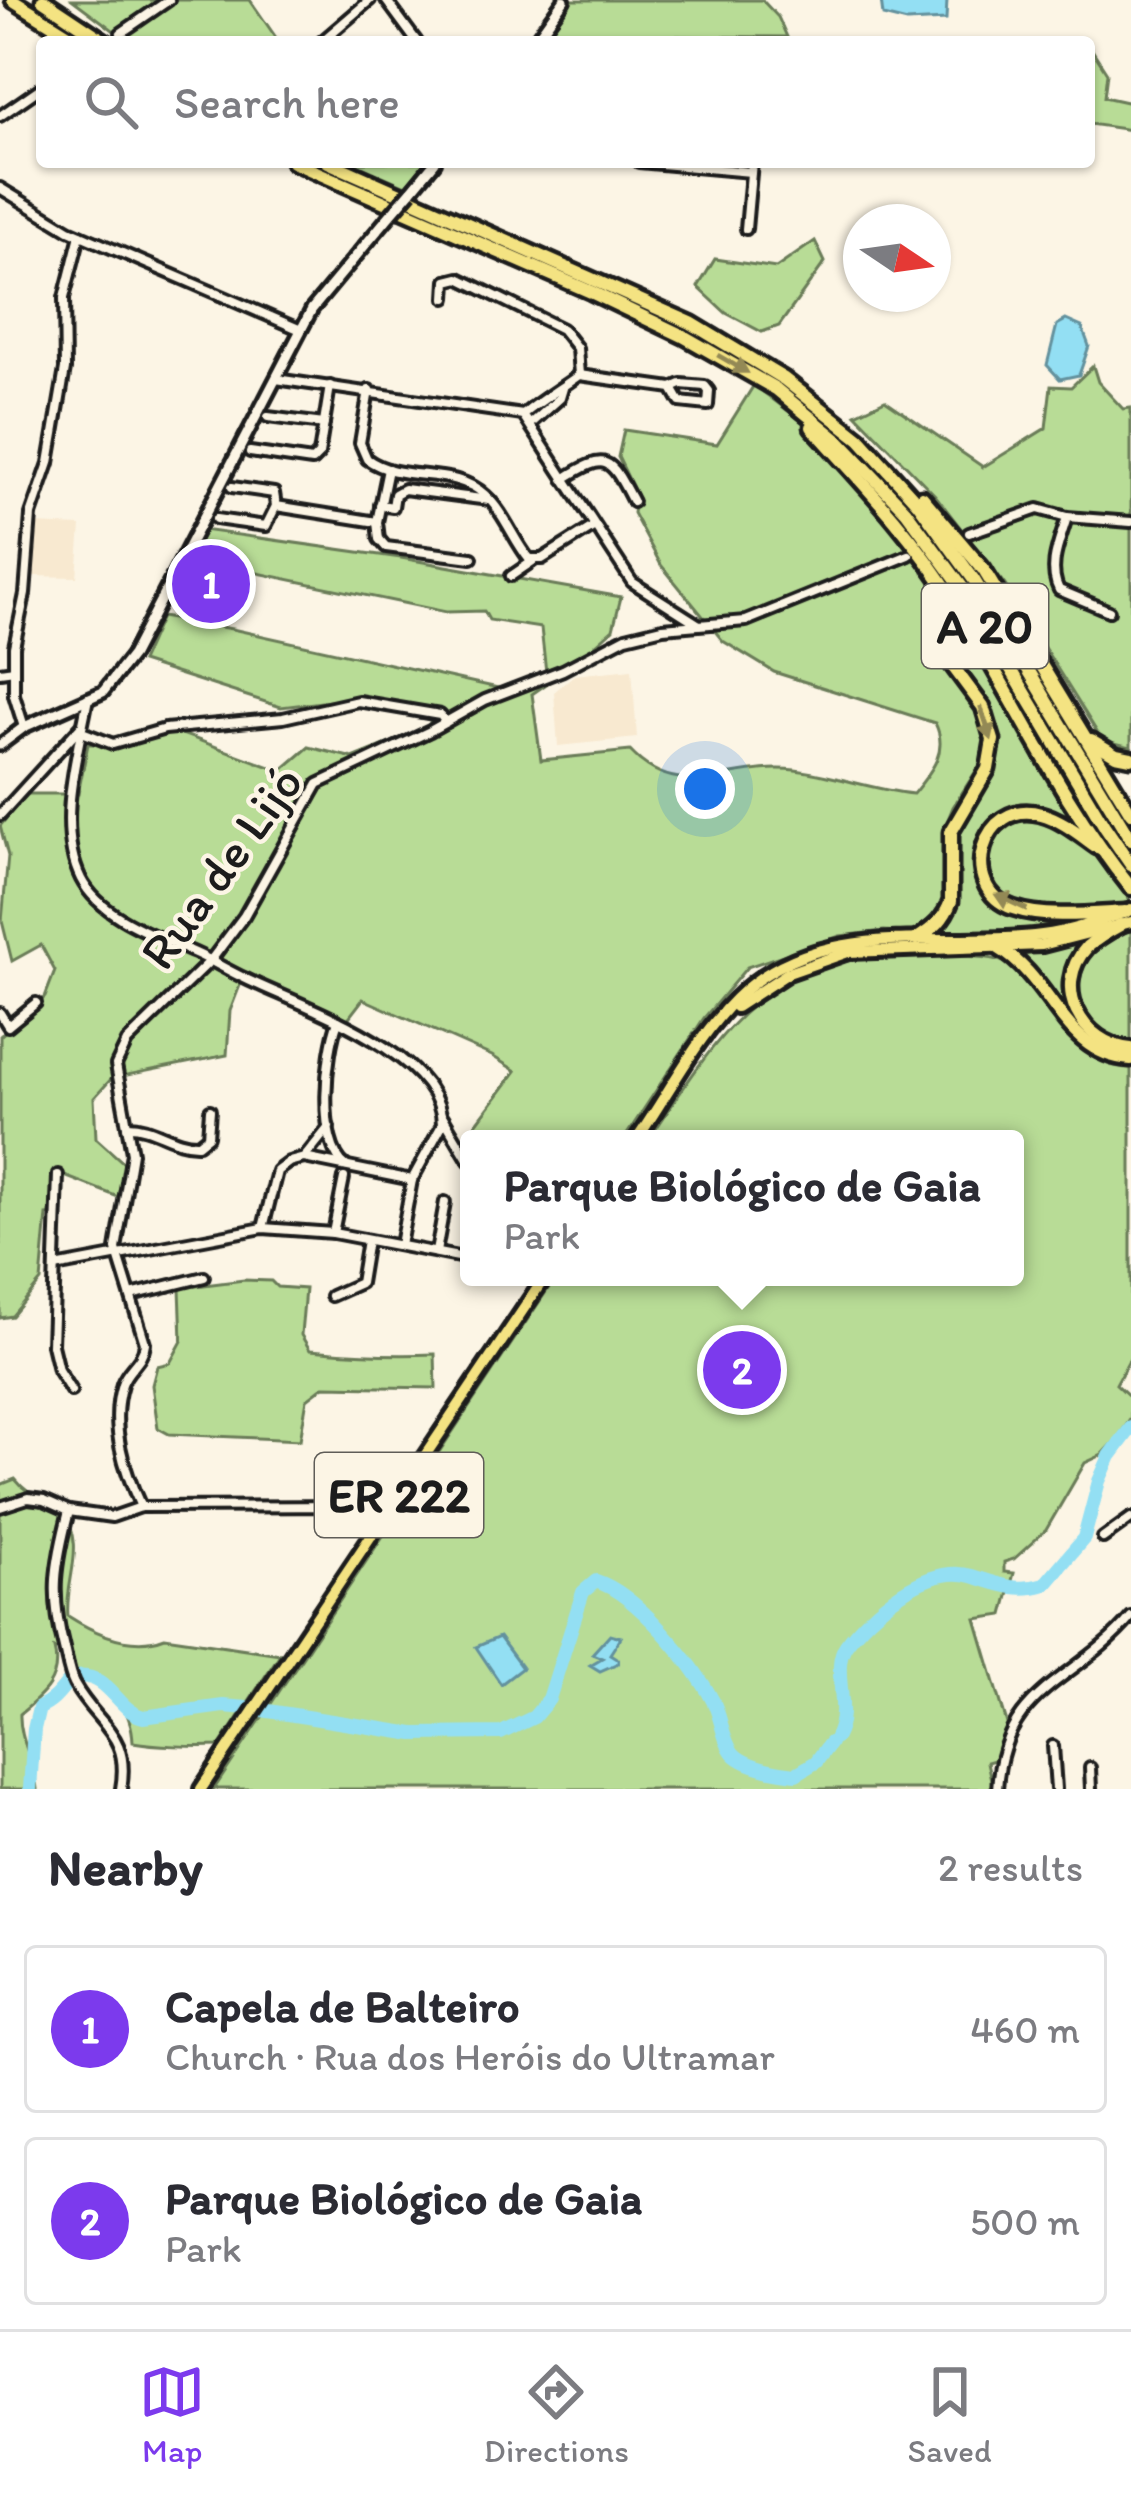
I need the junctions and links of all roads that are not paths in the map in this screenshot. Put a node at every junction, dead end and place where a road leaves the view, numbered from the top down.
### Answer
1 (14, 0) edge
2 (169, 0) edge
3 (370, 0) edge
4 (386, 0) edge
5 (564, 0) edge
6 (52, 4) edge
7 (121, 33) dead end
8 (71, 36) edge
9 (97, 36) edge
10 (328, 36) edge
11 (413, 36) edge
12 (538, 36) edge
13 (36, 91) edge
14 (0, 116) edge
15 (306, 168) edge
16 (342, 168) edge
17 (430, 168) edge
18 (752, 168) edge
19 (0, 188) edge
20 (746, 229) dead end
21 (80, 235) junction
22 (446, 298) dead end
23 (301, 330) junction
24 (579, 375) junction
25 (276, 379) junction
26 (331, 386) junction
27 (562, 388) junction
28 (671, 388) junction
29 (369, 390) junction
30 (806, 414) junction
31 (523, 415) junction
32 (268, 417) dead end
33 (324, 424) junction
34 (531, 424) junction
35 (860, 439) junction
36 (250, 452) dead end
37 (388, 470) junction
38 (564, 479) junction
39 (232, 487) dead end
40 (490, 500) junction
41 (633, 502) dead end
42 (380, 505) junction
43 (277, 506) junction
44 (1067, 517) junction
45 (216, 519) dead end
46 (377, 521) junction
47 (1131, 522) edge
48 (593, 526) junction
49 (969, 533) dead end
50 (909, 555) dead end
51 (472, 558) dead end
52 (532, 561) junction
53 (511, 576) dead end
54 (939, 577) junction
55 (1109, 611) dead end
56 (699, 624) junction
57 (14, 670) junction
58 (0, 672) edge
59 (88, 698) junction
60 (446, 722) junction
61 (1078, 726) junction
62 (24, 727) junction
63 (83, 728) junction
64 (0, 745) edge
65 (1131, 758) edge
66 (1131, 813) edge
67 (0, 815) edge
68 (1131, 840) edge
69 (1107, 855) junction
70 (1131, 865) edge
71 (1130, 887) edge
72 (1127, 917) edge
73 (917, 939) junction
74 (999, 948) junction
75 (211, 960) junction
76 (36, 1003) dead end
77 (0, 1013) edge
78 (723, 1016) junction
79 (338, 1021) junction
80 (1131, 1049) edge
81 (1131, 1059) edge
82 (210, 1110) dead end
83 (442, 1116) junction
84 (330, 1125) junction
85 (127, 1126) junction
86 (643, 1130) edge
87 (460, 1146) edge
88 (304, 1158) junction
89 (346, 1166) junction
90 (58, 1175) dead end
91 (344, 1178) dead end
92 (412, 1180) junction
93 (445, 1202) dead end
94 (263, 1228) junction
95 (333, 1233) junction
96 (367, 1240) junction
97 (400, 1245) junction
98 (436, 1252) junction
99 (118, 1257) junction
100 (460, 1257) edge
101 (55, 1268) junction
102 (204, 1276) dead end
103 (537, 1286) edge
104 (130, 1295) junction
105 (331, 1296) dead end
106 (70, 1391) dead end
107 (0, 1507) edge
108 (141, 1507) junction
109 (69, 1511) junction
110 (387, 1514) junction
111 (1131, 1518) edge
112 (1103, 1538) dead end
113 (1131, 1617) edge
114 (1053, 1746) dead end
115 (1090, 1768) dead end
116 (122, 1789) edge
117 (201, 1789) edge
118 (997, 1789) edge
119 (1056, 1789) edge
120 (1091, 1789) edge

1 - 8 highway
2 - 7 street
3 - 10 street
4 - 11 street
5 - 12 street
6 - 9 highway
13 - 14 street
15 -> 30 highway, A 20
16 - 35 highway, A 20
17 - 23 street, bridge
18 - 20 street
19 - 21 street
21 - 23 street
21 - 57 street
22 - 24 street
23 - 25 street
24 - 27 street
24 - 28 street
25 - 26 street
25 - 59 street
26 - 29 street
26 - 33 street
27 - 31 street
27 - 34 street
28 - 28 street
29 - 31 street
29 - 37 street
30 - 54 highway
30 - 70 highway, A 20
31 - 34 street
32 - 33 street
33 - 36 street
34 - 38 street
35 - 61 highway
35 - 68 highway, A 20
37 - 40 street
37 - 42 street
38 - 41 street
38 - 48 street
39 - 43 street
40 - 42 street
40 - 52 street
42 - 46 street
43 - 45 street
43 - 46 street
44 - 47 street
44 - 49 street
44 - 55 street
46 - 51 street
48 - 52 street
48 - 56 street
50 - 56 street, Rua de Lijó
52 - 53 street
54 - 69 highway
54 -> 73 highway
56 - 60 street, Rua de Lijó
57 - 58 street
57 - 62 street
59 - 62 street
59 - 63 street
60 - 63 street
60 - 75 street, Rua de Lijó
61 - 65 highway
61 - 66 highway
62 - 64 street
63 - 67 street
63 - 75 street
69 - 71 highway
72 -> 69 highway
72 - 73 main road
72 - 74 main road
72 - 80 highway
73 - 78 main road
74 - 78 main road
74 - 81 highway
75 - 79 street
75 - 85 street, Rua de Lijó
76 - 77 street
78 - 86 main road
79 - 83 street
79 - 84 street
82 - 85 street
83 - 87 street
83 - 92 street
84 - 88 street
84 - 89 street
85 - 99 street, Rua de Lijó
88 - 89 street
88 - 94 street
89 - 92 street
90 - 101 street
91 - 95 street
92 - 97 street
93 - 98 street
94 - 95 street
94 - 99 street
95 - 96 street
96 - 97 street
96 - 105 street
97 - 98 street
98 - 100 street
99 - 101 street
99 - 104 street, Rua de Lijó
101 - 106 street
102 - 104 street
103 - 110 main road, ER 222
104 - 108 street, Rua de Lijó
107 - 109 street
108 - 109 street
108 - 110 street
109 - 116 street
110 - 117 main road, ER 222
111 - 112 street
113 - 118 street
114 - 119 street
115 - 120 street

